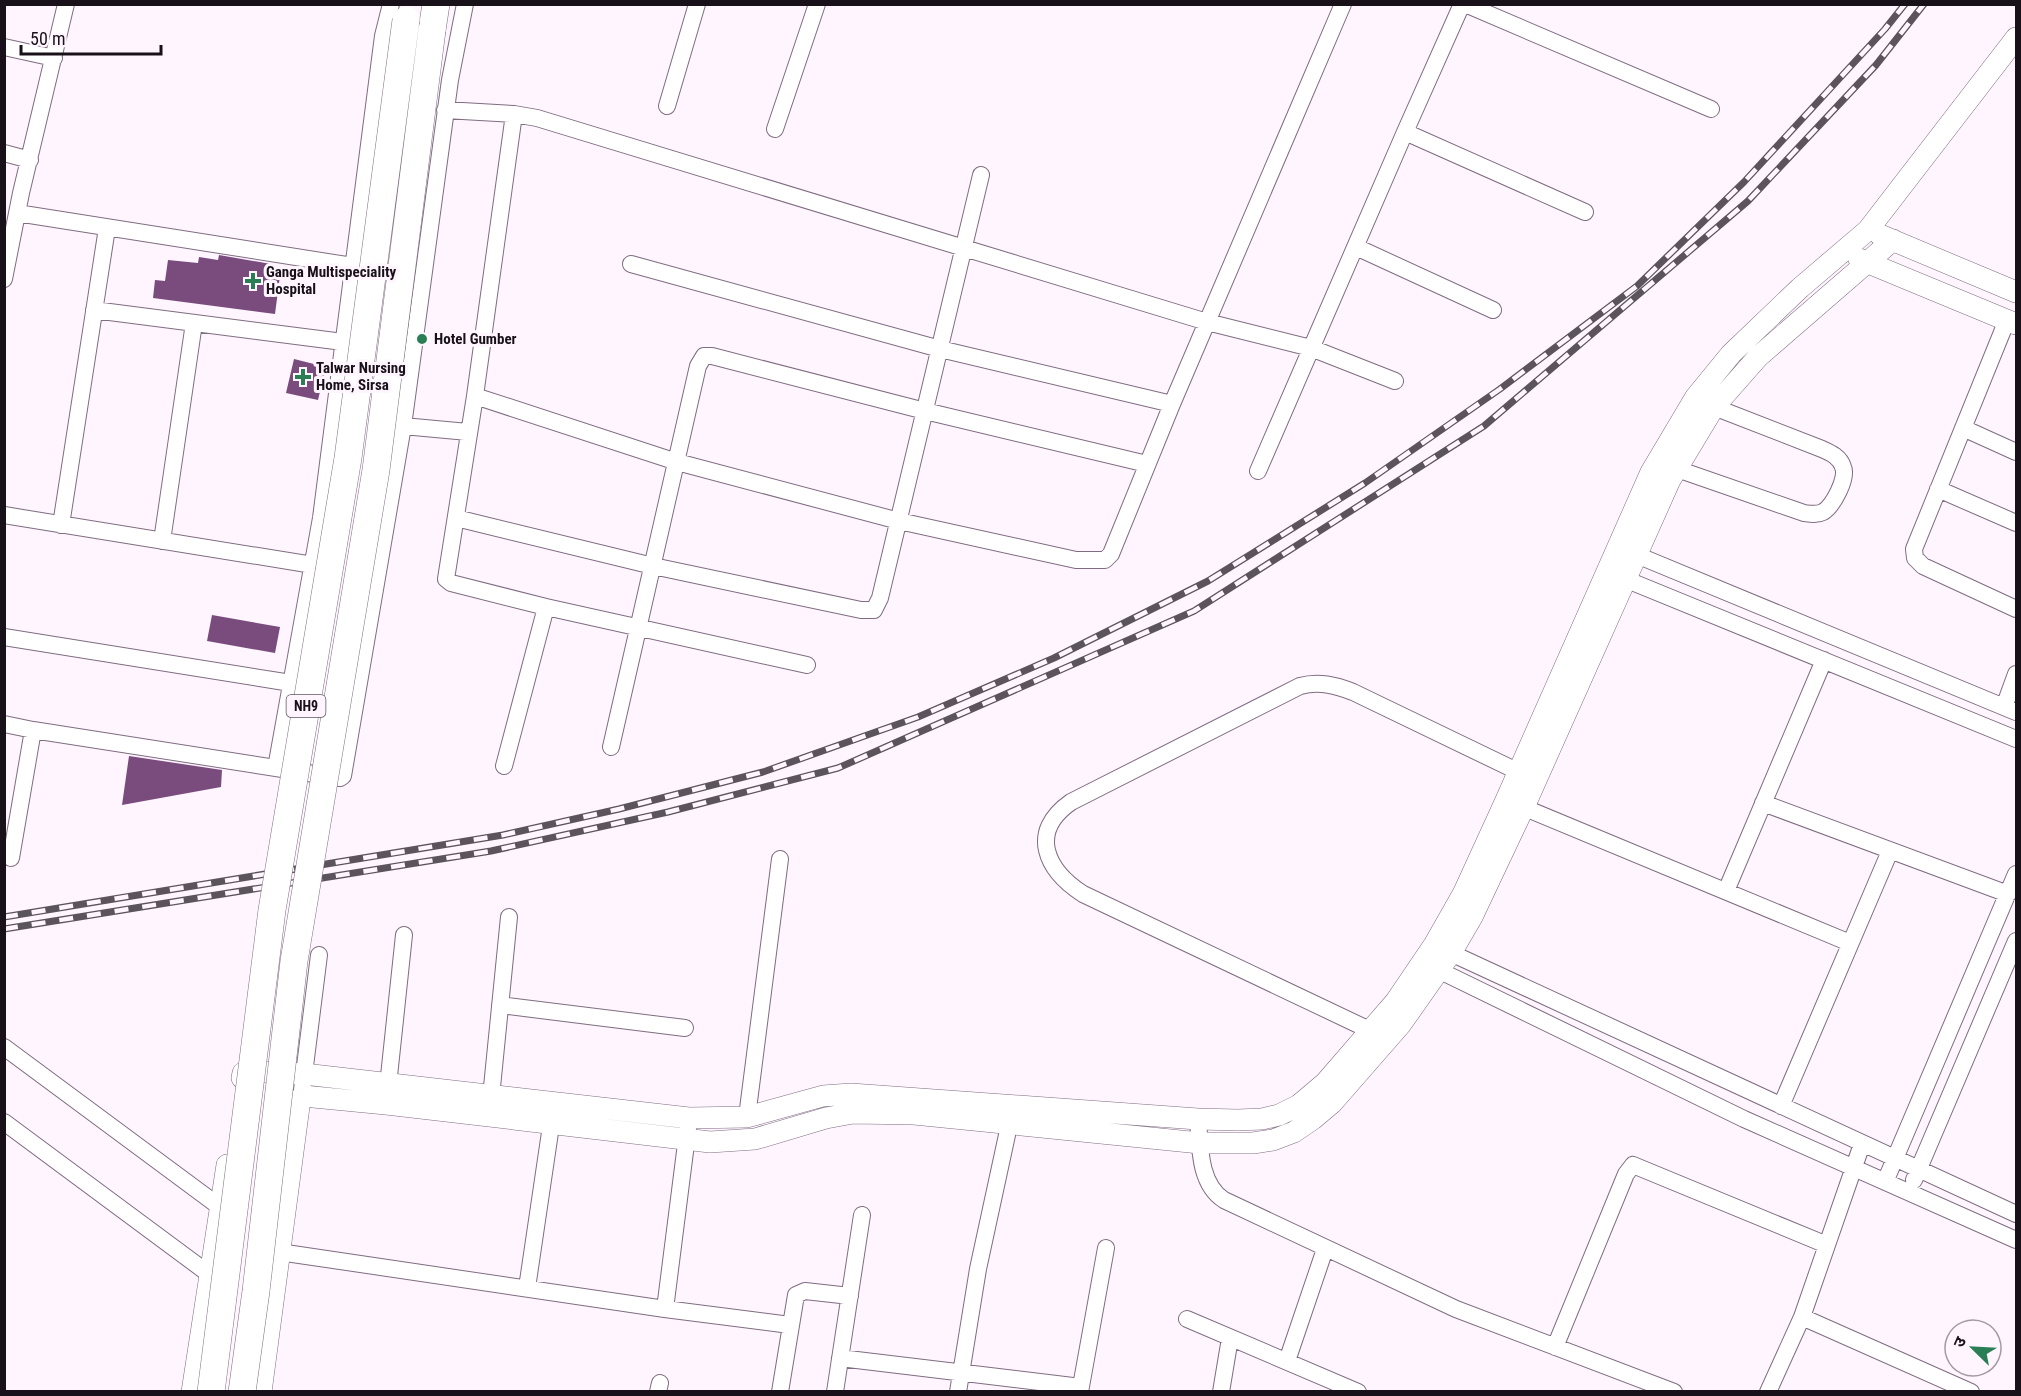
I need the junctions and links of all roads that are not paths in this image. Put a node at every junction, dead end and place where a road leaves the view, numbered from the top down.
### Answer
1 (66, 4) edge
2 (465, 4) edge
3 (697, 4) edge
4 (817, 4) edge
5 (1343, 4) edge
6 (1464, 4) edge
7 (402, 10) edge
8 (434, 17) edge
9 (2016, 38) edge
10 (4, 46) edge
11 (54, 58) junction
12 (667, 106) dead end
13 (1711, 109) dead end
14 (446, 110) junction
15 (514, 114) junction
16 (775, 129) dead end
17 (1405, 132) junction
18 (4, 153) edge
19 (30, 160) junction
20 (981, 175) dead end
21 (1585, 212) dead end
22 (17, 213) junction
23 (107, 228) junction
24 (1868, 230) junction
25 (1893, 240) junction
26 (964, 247) junction
27 (1356, 247) junction
28 (7, 251) edge
29 (1842, 252) junction
30 (1868, 262) junction
31 (631, 264) dead end
32 (353, 266) junction
33 (4, 279) edge
34 (2016, 292) edge
35 (94, 310) junction
36 (1493, 310) dead end
37 (1207, 322) junction
38 (2012, 322) edge
39 (194, 323) junction
40 (343, 342) junction
41 (1311, 348) junction
42 (940, 350) junction
43 (1395, 381) dead end
44 (475, 396) junction
45 (1172, 404) junction
46 (1714, 407) junction
47 (925, 411) junction
48 (403, 426) junction
49 (1963, 428) junction
50 (468, 432) junction
51 (2016, 452) edge
52 (678, 462) junction
53 (1147, 464) junction
54 (1677, 468) junction
55 (1258, 471) dead end
56 (1938, 489) junction
57 (4, 515) edge
58 (456, 518) junction
59 (899, 521) junction
60 (2016, 523) edge
61 (61, 525) junction
62 (162, 541) junction
63 (1627, 551) junction
64 (312, 565) junction
65 (653, 566) junction
66 (1616, 576) junction
67 (546, 607) junction
68 (2016, 609) edge
69 (638, 628) junction
70 (4, 638) edge
71 (1824, 660) junction
72 (807, 665) dead end
73 (2016, 674) edge
74 (291, 683) junction
75 (2010, 709) edge
76 (4, 724) edge
77 (33, 730) junction
78 (2016, 739) edge
79 (611, 747) dead end
80 (504, 766) dead end
81 (276, 768) junction
82 (1519, 772) junction
83 (1763, 803) junction
84 (1515, 804) junction
85 (1890, 851) junction
86 (11, 858) dead end
87 (780, 859) dead end
88 (2016, 874) edge
89 (1726, 891) junction
90 (2008, 894) junction
91 (509, 917) dead end
92 (404, 935) dead end
93 (2016, 940) edge
94 (1850, 943) junction
95 (320, 955) dead end
96 (1437, 958) junction
97 (500, 1005) junction
98 (685, 1028) dead end
99 (1380, 1035) junction
100 (4, 1047) edge
101 (304, 1074) junction
102 (387, 1094) junction
103 (300, 1098) junction
104 (554, 1102) junction
105 (490, 1106) junction
106 (1780, 1106) junction
107 (1011, 1115) junction
108 (747, 1117) junction
109 (689, 1118) junction
110 (1198, 1119) junction
111 (4, 1122) edge
112 (551, 1123) junction
113 (687, 1140) junction
114 (1200, 1143) junction
115 (1862, 1144) junction
116 (1895, 1160) junction
117 (1854, 1168) junction
118 (1918, 1170) junction
119 (1885, 1182) junction
120 (1908, 1192) junction
121 (220, 1207) junction
122 (2015, 1213) edge
123 (862, 1215) dead end
124 (2016, 1240) edge
125 (1827, 1245) junction
126 (1106, 1248) dead end
127 (1324, 1249) junction
128 (279, 1252) junction
129 (209, 1274) junction
130 (527, 1288) junction
131 (850, 1296) junction
132 (665, 1309) junction
133 (1802, 1317) junction
134 (1188, 1319) dead end
135 (790, 1325) junction
136 (1230, 1338) junction
137 (1555, 1347) junction
138 (840, 1358) junction
139 (1287, 1361) junction
140 (960, 1372) junction
141 (1080, 1389) edge
142 (1963, 1390) edge
143 (192, 1392) edge
144 (211, 1392) edge
145 (242, 1392) edge
146 (261, 1392) edge
147 (780, 1392) edge
148 (835, 1392) edge
149 (958, 1392) edge
150 (1221, 1392) edge
151 (1358, 1392) edge
152 (1674, 1392) edge
153 (1768, 1392) edge

1 - 11 street
2 - 14 street
3 - 12 street
4 - 16 street
5 - 37 street
6 - 13 street
6 - 17 street
7 - 32 street
7 - 144 main road, NH9, bridge
8 - 145 main road, NH9, bridge
9 - 24 street
10 - 11 street
11 - 19 street
14 - 15 street
14 - 48 street
15 - 26 street
15 - 44 street
17 - 21 street
17 - 27 street
18 - 19 street
19 - 22 street
20 - 26 street
22 - 23 street
22 - 28 street
23 - 32 street
23 - 35 street
24 - 25 street
24 - 29 street
25 - 30 street
25 - 34 street
26 - 37 street
26 - 42 street
27 - 36 street
27 - 41 street
28 - 33 street
29 - 30 street
29 - 63 street
30 - 38 street
30 - 46 street
31 - 42 street
32 - 40 street
35 - 39 street
35 - 61 street
37 - 41 street
37 - 45 street
38 - 49 street
39 - 40 street
39 - 62 street
40 - 64 street
41 - 43 street
41 - 55 street
42 - 45 street
42 - 47 street
44 - 50 street
44 - 52 street
45 - 53 street
46 - 54 street
46 - 54 street
47 - 52 street
47 - 53 street
47 - 59 street
48 - 50 street
48 - 81 street
49 - 51 street
49 - 56 street
50 - 58 street
52 - 59 street
52 - 65 street
53 - 59 street
54 - 63 street
56 - 60 street
56 - 68 street
57 - 61 street
58 - 65 street
58 - 67 street
59 - 65 street
61 - 62 street
62 - 64 street
63 - 66 street
63 - 75 street
64 - 74 street
65 - 69 street
66 - 71 street
66 - 82 street
66 - 84 street
67 - 69 street
67 - 80 street
69 - 72 street
69 - 79 street
70 - 74 street
71 - 78 street
71 - 83 street
73 - 75 street
74 - 81 street
76 - 77 street
77 - 81 street
77 - 86 street
82 - 84 street
82 - 99 street
83 - 85 street
83 - 89 street
84 - 89 street
84 - 96 street
85 - 90 street
85 - 94 street
87 - 108 street
88 - 90 street
89 - 94 street
90 - 116 street
91 - 97 street
92 - 102 street
93 - 118 street
94 - 106 street
95 - 101 street
96 - 99 street
96 - 106 street
96 - 117 street
97 - 98 street
97 - 105 street
99 - 110 street
99 - 114 street
100 - 121 street
101 - 102 street
101 - 103 street
101 - 121 street
102 - 103 street
102 - 105 street
103 - 128 street
104 - 105 street
104 - 109 street
104 - 112 street
105 - 112 street
106 - 115 street
107 - 108 street
107 - 110 street
107 - 113 street
107 - 114 street
107 - 140 street
108 - 109 street
109 - 113 street
110 - 114 street
111 - 129 street
112 - 113 street
112 - 130 street
113 - 132 street
114 - 127 street
115 - 116 street
115 - 117 street
116 - 118 street
116 - 119 street
117 - 119 street
117 - 125 street
118 - 120 street
118 - 122 street
119 - 120 street
120 - 124 street
121 - 129 street
123 - 131 street
125 - 133 street
125 - 137 street
126 - 141 street
127 - 137 street
127 - 139 street
128 - 130 street
128 - 146 street
129 - 143 street
130 - 132 street
131 - 135 street
131 - 138 street
132 - 135 street
133 - 142 street
133 - 153 street
134 - 136 street
135 - 147 street
136 - 139 street
136 - 150 street
137 - 152 street
138 - 140 street
138 - 148 street
139 - 151 street
140 - 141 street
140 - 149 street

